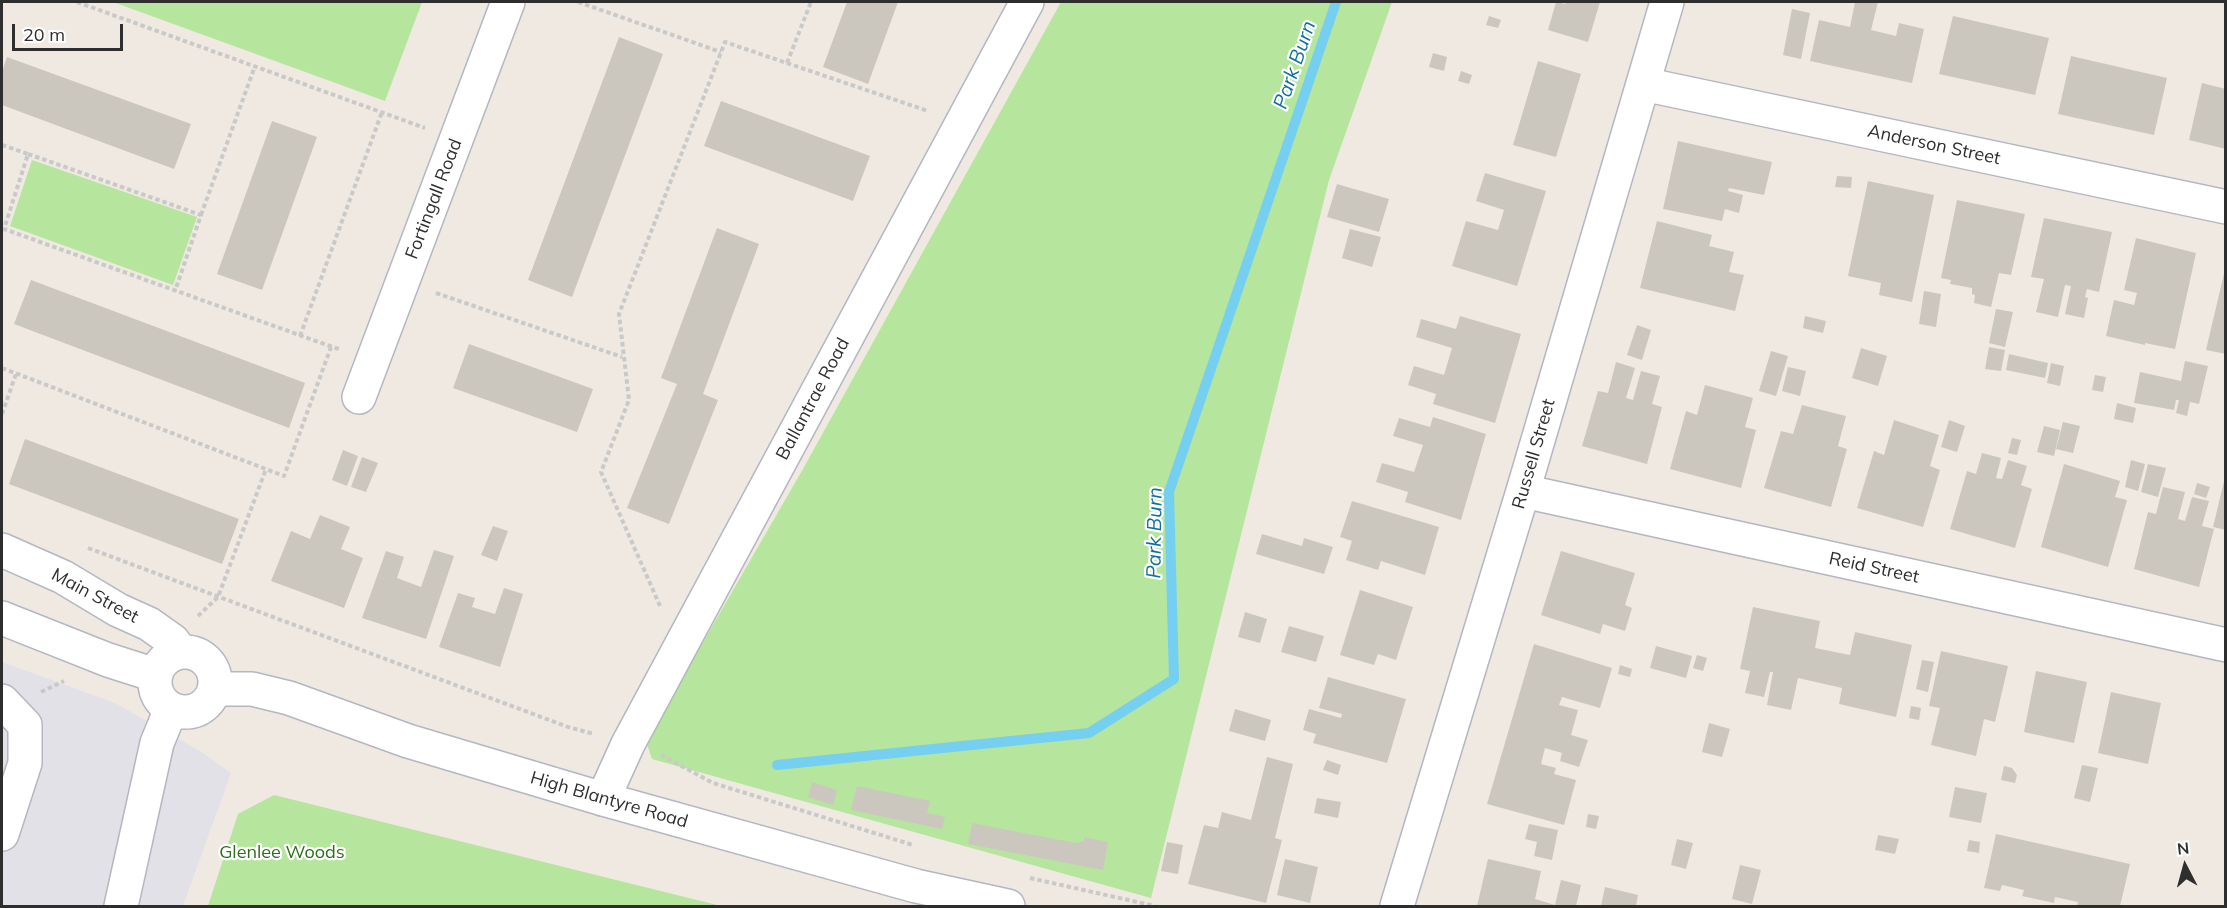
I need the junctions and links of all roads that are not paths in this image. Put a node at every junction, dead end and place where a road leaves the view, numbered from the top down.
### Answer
1 (508, 2) edge
2 (1027, 2) edge
3 (1667, 2) edge
4 (1643, 84) junction
5 (2226, 207) edge
6 (359, 397) dead end
7 (1523, 491) junction
8 (2, 550) edge
9 (2, 618) edge
10 (2226, 645) edge
11 (181, 652) junction
12 (155, 675) junction
13 (214, 689) junction
14 (5, 704) edge
15 (171, 709) junction
16 (603, 799) junction
17 (2, 834) edge
18 (121, 906) edge
19 (1008, 906) edge
20 (1397, 906) edge

1 - 6 street, Fortingall Road
2 - 16 street, Ballantrae Road
3 - 4 street, Russell Street
4 - 5 street, Anderson Street
4 - 7 street, Russell Street
7 - 10 street, Reid Street
7 - 20 street, Russell Street
8 - 11 street, Main Street
9 - 12 street
11 - 12 street
11 - 13 street
12 - 15 street
13 - 15 street
13 - 16 street, High Blantyre Road
14 - 17 street
15 - 18 street
16 - 19 street, High Blantyre Road

